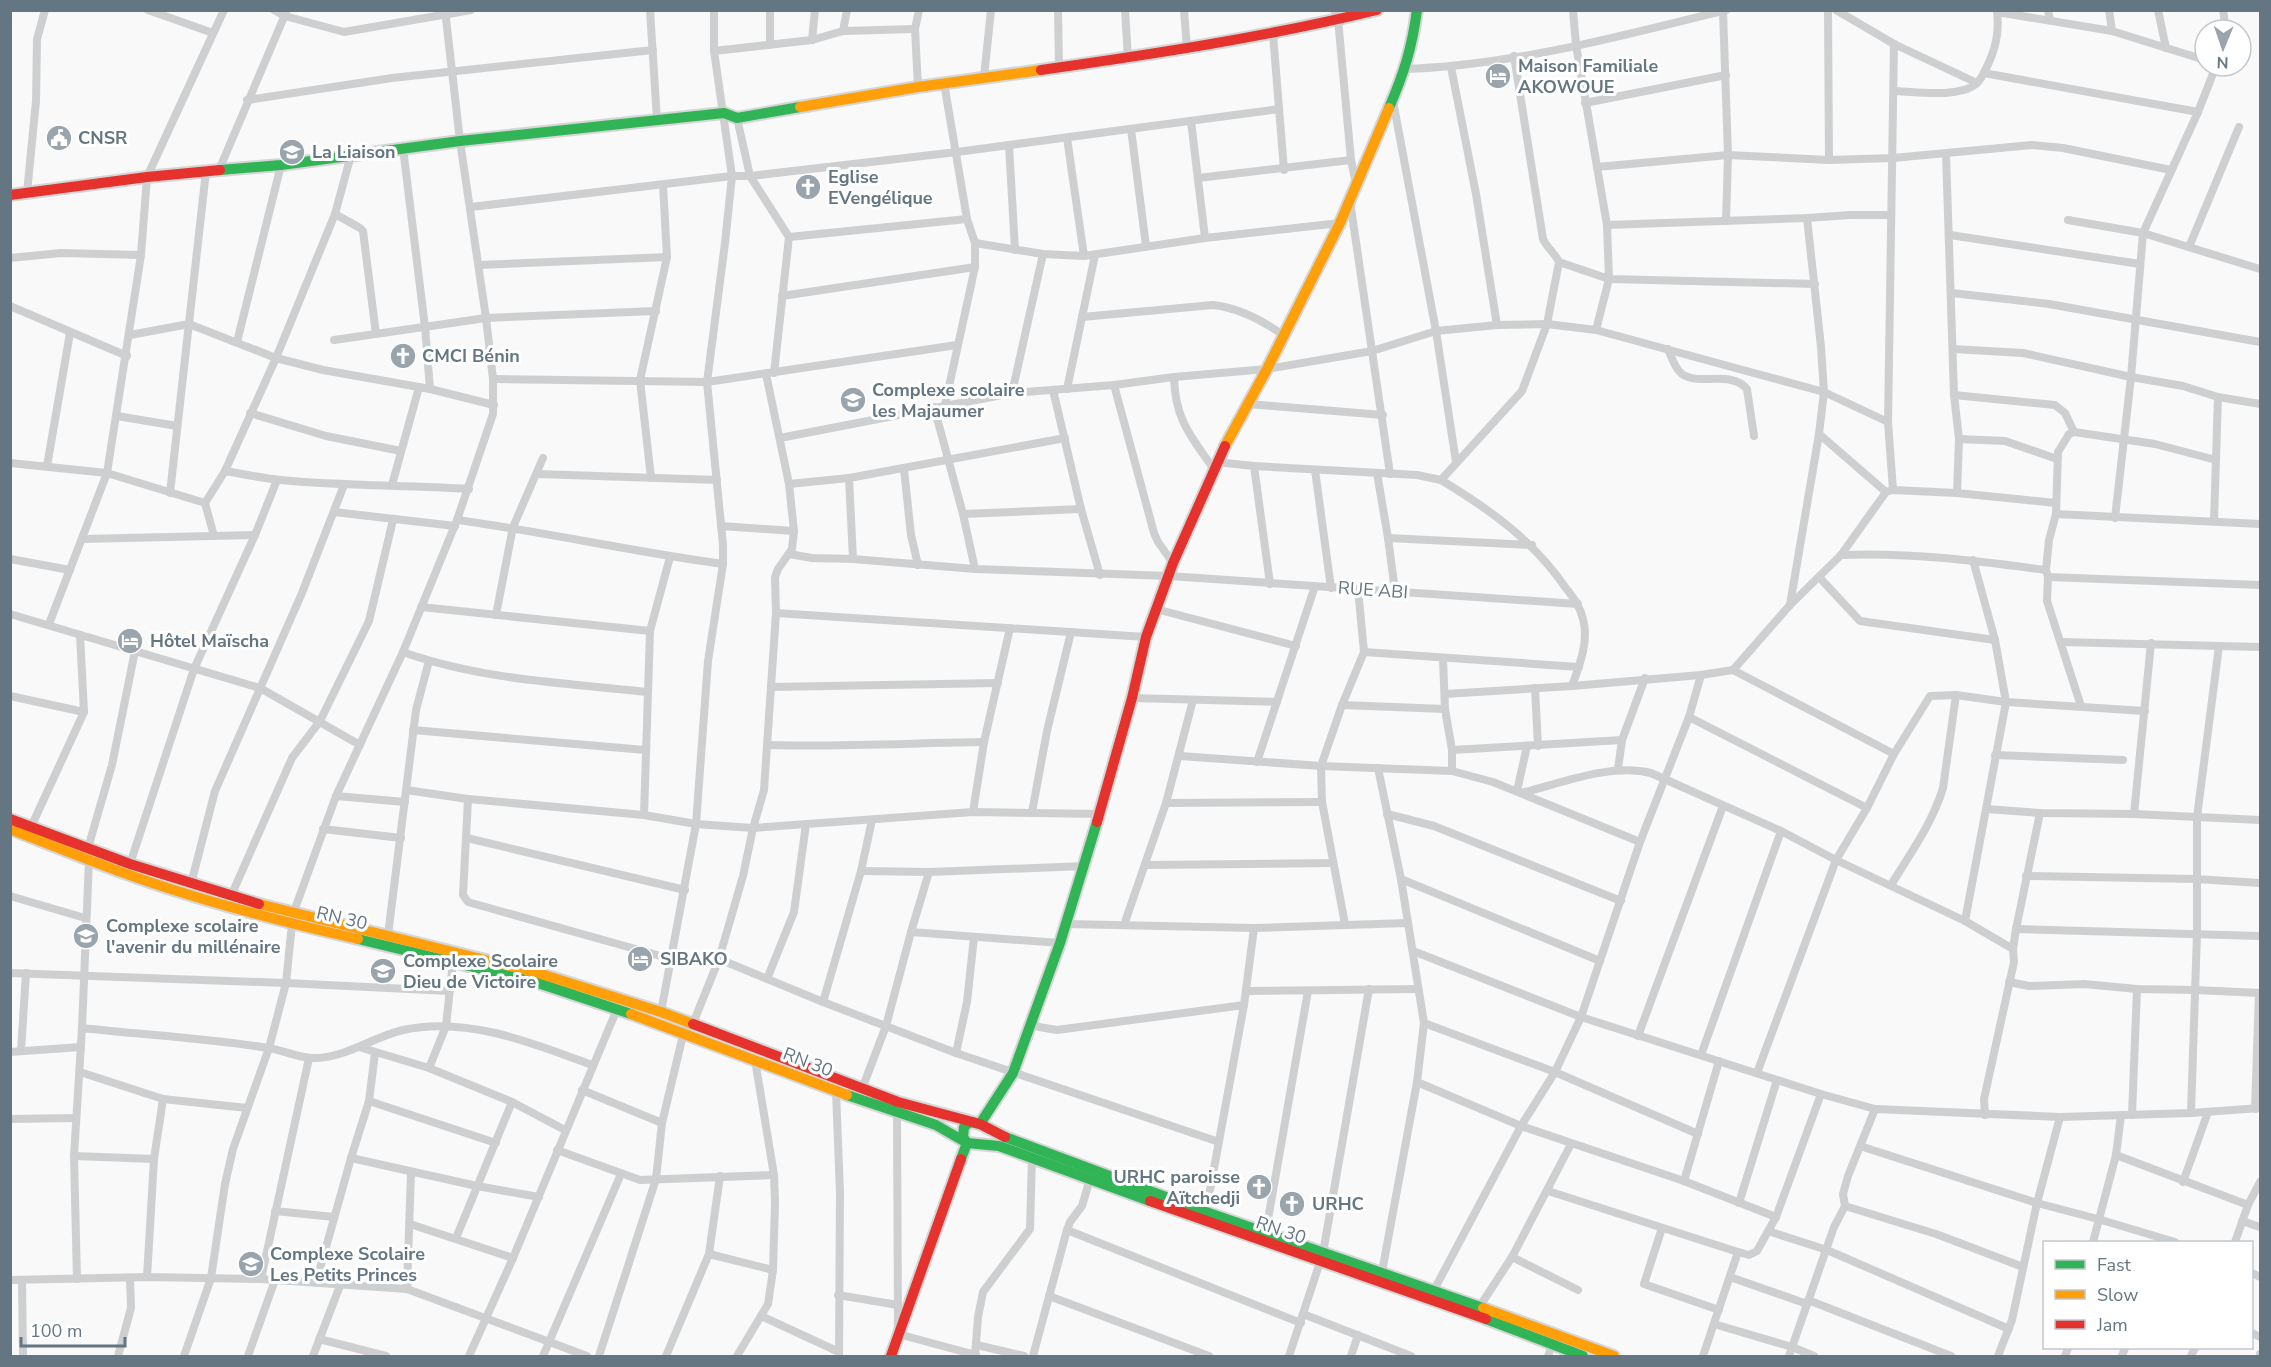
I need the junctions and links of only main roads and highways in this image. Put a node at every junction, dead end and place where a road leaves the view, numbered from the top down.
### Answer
1 (1377, 10) edge
2 (1417, 10) edge
3 (1336, 15) edge
4 (10, 195) edge
5 (10, 819) edge
6 (10, 829) edge
7 (292, 919) junction
8 (980, 1124) junction
9 (967, 1143) junction
10 (1321, 1257) junction
11 (891, 1356) edge
12 (1583, 1356) edge
13 (1614, 1356) edge

1 - 3 main road
2 - 8 main road
3 - 4 main road
5 - 7 main road, RN 30
6 - 7 main road, RN 30 / RN 30
7 - 8 main road, RN 30
7 - 9 main road, RN 30 / RN 30
8 - 9 main road
8 - 10 main road, RN 30
9 - 10 main road, RN 30 / RN 30
9 - 11 main road
10 - 12 main road, RN 30 / RN 30
10 - 13 main road, RN 30

